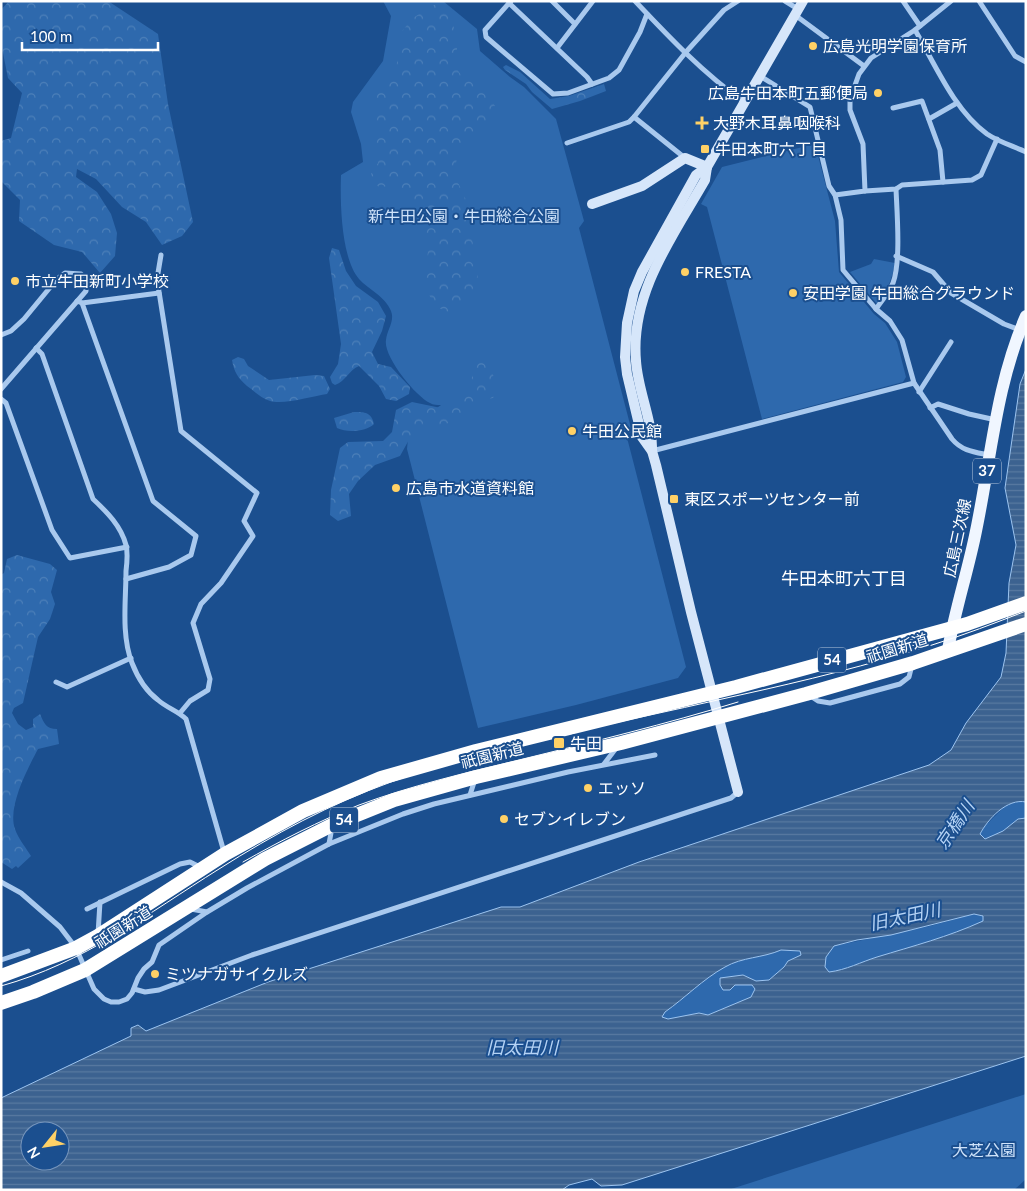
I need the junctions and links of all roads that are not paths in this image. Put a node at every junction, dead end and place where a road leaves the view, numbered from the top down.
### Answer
1 (552, 1) edge
2 (593, 1) edge
3 (636, 1) edge
4 (738, 1) edge
5 (785, 1) edge
6 (903, 1) edge
7 (979, 1) edge
8 (510, 2) edge
9 (948, 2) edge
10 (798, 9) edge
11 (647, 14) junction
12 (575, 24) junction
13 (917, 28) junction
14 (557, 48) junction
15 (686, 52) junction
16 (1026, 62) edge
17 (864, 66) junction
18 (760, 76) junction
19 (592, 84) junction
20 (744, 102) junction
21 (957, 103) junction
22 (894, 108) dead end
23 (634, 117) junction
24 (929, 119) junction
25 (996, 139) junction
26 (567, 144) dead end
27 (1026, 152) edge
28 (685, 158) junction
29 (707, 167) junction
30 (942, 182) junction
31 (896, 190) junction
32 (865, 191) junction
33 (835, 196) junction
34 (592, 204) dead end
35 (161, 255) dead end
36 (896, 256) junction
37 (159, 293) junction
38 (80, 302) junction
39 (876, 309) junction
40 (1026, 316) edge
41 (1020, 330) junction
42 (1, 336) edge
43 (951, 342) dead end
44 (36, 348) junction
45 (914, 383) junction
46 (1, 389) edge
47 (919, 392) junction
48 (1, 399) edge
49 (930, 408) junction
50 (996, 420) junction
51 (652, 451) junction
52 (990, 456) junction
53 (127, 547) junction
54 (126, 579) junction
55 (1026, 603) edge
56 (1026, 624) edge
57 (952, 627) junction
58 (948, 650) junction
59 (130, 658) junction
60 (56, 682) dead end
61 (713, 693) junction
62 (180, 713) junction
63 (719, 716) junction
64 (621, 742) junction
65 (655, 756) dead end
66 (604, 764) junction
67 (476, 776) junction
68 (738, 792) joint
69 (470, 795) junction
70 (332, 824) junction
71 (329, 844) junction
72 (225, 854) junction
73 (202, 868) junction
74 (1, 882) edge
75 (100, 902) junction
76 (187, 908) junction
77 (86, 909) dead end
78 (207, 912) junction
79 (98, 936) junction
80 (76, 948) junction
81 (28, 952) dead end
82 (1, 960) edge
83 (85, 970) junction
84 (1, 976) edge
85 (134, 988) junction
86 (1, 1002) edge

1 - 12 street
2 - 12 street
3 - 11 street
4 - 15 street
5 - 10 street
6 - 13 street
7 - 16 street
8 - 14 street
8 - 19 street
9 - 13 street
10 - 17 street
10 - 18 street
11 - 15 street
11 - 19 street
12 - 14 street
13 - 17 street
13 - 21 street
14 - 19 street
15 - 20 street
15 - 23 street
17 - 32 street
18 - 20 street
18 - 33 street
20 - 29 street
21 - 24 street
21 - 25 street
22 - 24 street
23 - 26 street
23 - 28 street
24 - 30 street
25 - 27 street
25 - 30 street
28 - 29 street
28 - 34 street
29 - 51 street
30 - 31 street
31 - 32 street
31 - 36 street
32 - 33 street
33 - 39 street
35 - 37 street
36 - 39 street
36 - 41 street
37 - 38 street
37 - 62 street
38 - 42 street
38 - 44 street
38 - 54 street
39 - 45 street
40 - 41 main road, 広島三次線 / 37
41 - 50 main road, 広島三次線 / 37
43 - 47 street
44 - 46 street
44 - 53 street
45 - 47 street
45 - 51 street
47 - 49 street
48 - 53 street
49 - 50 street
49 - 52 street
50 - 52 main road, 広島三次線 / 37
51 - 61 street
52 - 57 main road, 広島三次線 / 37
53 - 54 street
54 - 59 street
55 - 57 highway, 祇園新道 / 54
56 - 58 highway, 祇園新道 / 54
57 - 58 main road, 広島三次線 / 37
57 - 61 highway, 祇園新道 / 54
58 - 63 highway, 祇園新道 / 54
59 - 60 street
59 - 62 street
61 - 63 street
61 - 72 highway, 祇園新道 / 54
62 - 72 street
63 - 64 highway, 祇園新道 / 54
63 - 68 street
64 - 66 street
64 - 67 highway, 祇園新道 / 54
65 - 66 street
66 - 69 street
67 - 69 street
67 - 70 highway, 祇園新道 / 54
68 - 85 street
69 - 71 street
70 - 71 street
70 - 76 highway, 祇園新道 / 54
71 - 78 street
72 - 73 highway, 祇園新道 / 54
73 - 75 street
73 - 79 highway, 祇園新道 / 54
74 - 80 street
75 - 77 street
75 - 79 street
76 - 78 street
76 - 83 highway, 祇園新道 / 54
78 - 85 street
79 - 80 highway, 祇園新道 / 54
80 - 83 street
80 - 84 highway, 祇園新道 / 54
81 - 82 street
83 - 85 street
83 - 86 highway, 祇園新道 / 54

